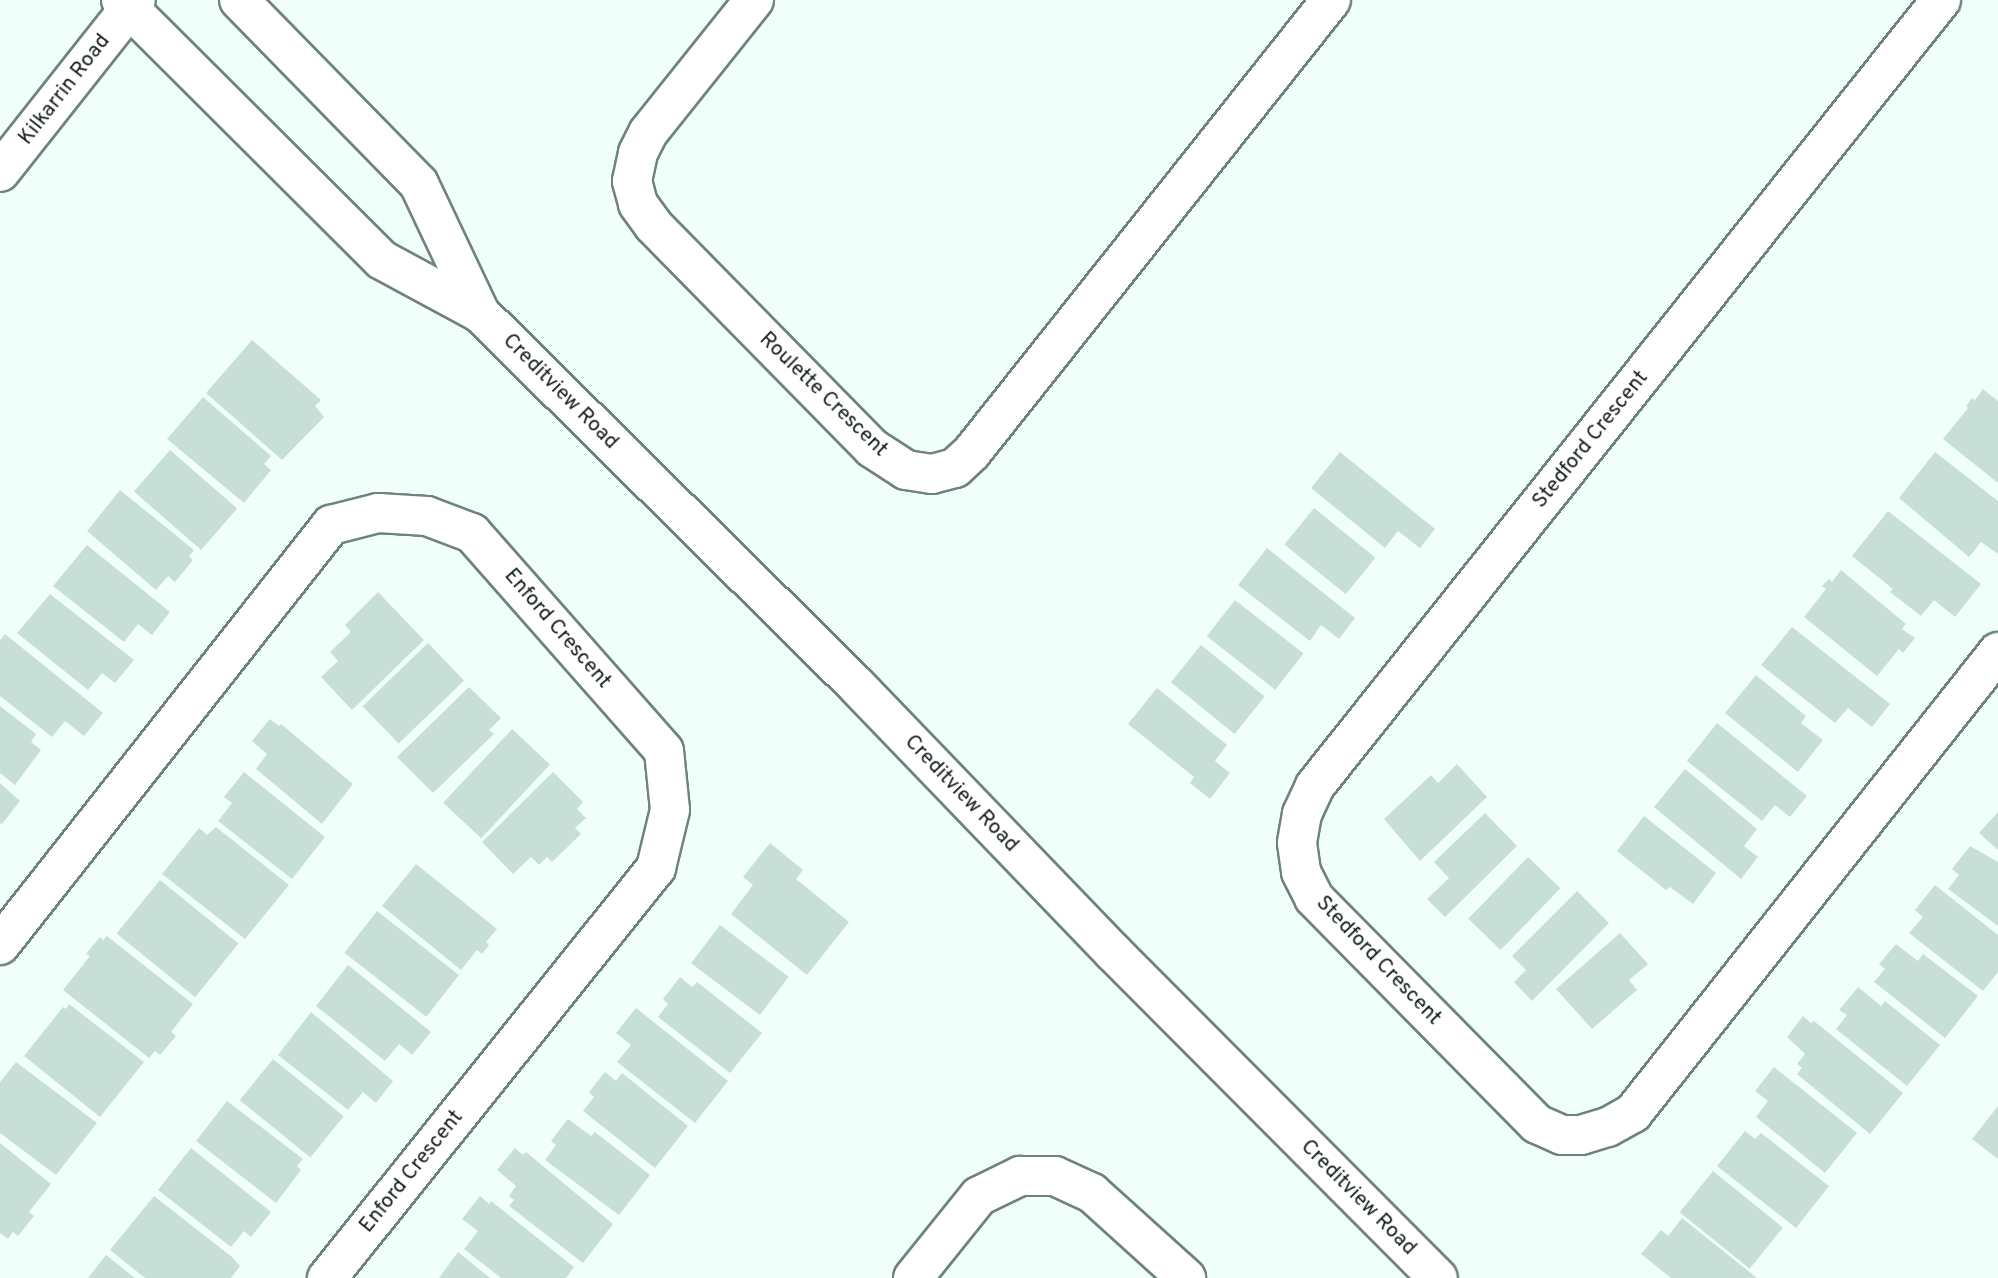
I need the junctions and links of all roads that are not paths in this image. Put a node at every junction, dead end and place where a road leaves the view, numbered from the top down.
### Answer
1 (239, 0) edge
2 (754, 0) edge
3 (1331, 0) edge
4 (1941, 0) edge
5 (129, 3) edge
6 (0, 172) edge
7 (480, 313) junction
8 (1998, 652) edge
9 (0, 945) edge
10 (327, 1278) edge
11 (913, 1278) edge
12 (1186, 1278) edge
13 (1438, 1278) edge

1 - 7 street, Creditview Road
2 - 3 street, Roulette Crescent
4 - 8 street, Stedford Crescent
5 - 6 street, Kilkarrin Road
5 - 7 street, Creditview Road
7 - 13 street, Creditview Road
9 - 10 street, Enford Crescent
11 - 12 street

